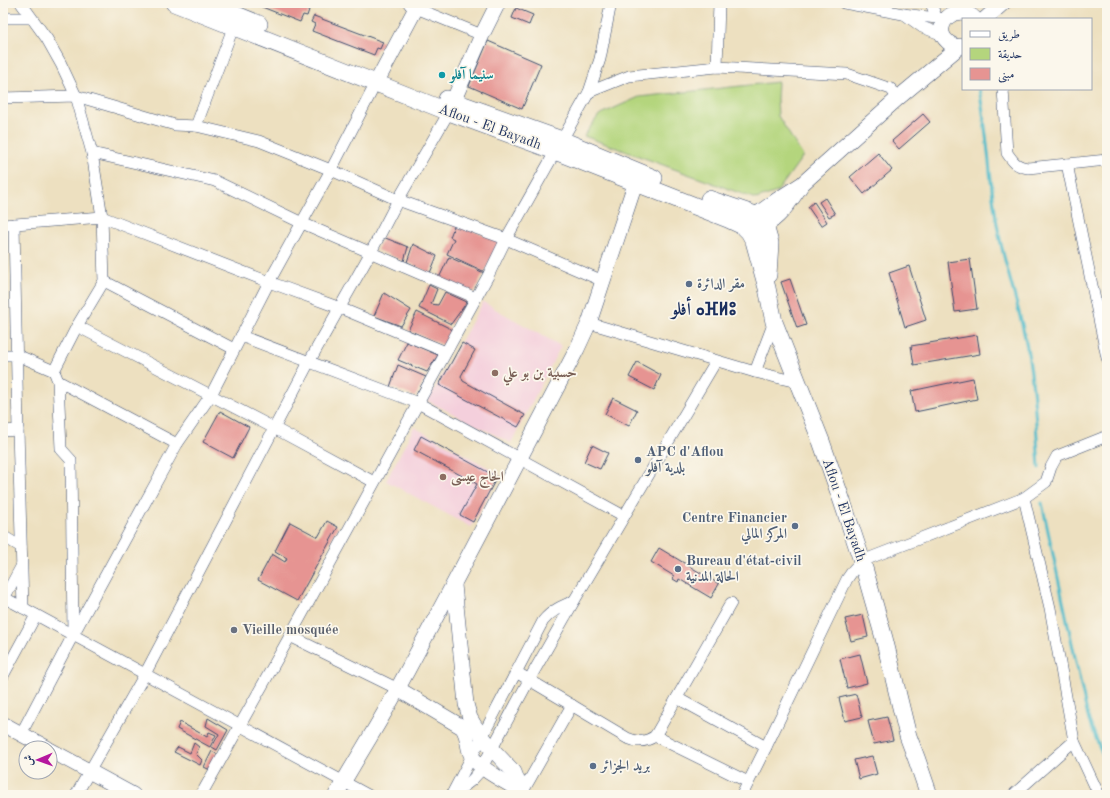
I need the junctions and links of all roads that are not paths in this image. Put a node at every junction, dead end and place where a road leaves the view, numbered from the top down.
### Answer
1 (21, 3) edge
2 (174, 3) edge
3 (207, 3) edge
4 (498, 3) edge
5 (611, 3) edge
6 (719, 3) edge
7 (844, 3) edge
8 (931, 3) edge
9 (1003, 3) edge
10 (413, 6) edge
11 (893, 7) edge
12 (968, 11) edge
13 (903, 14) junction
14 (3, 18) edge
15 (31, 18) junction
16 (941, 18) junction
17 (986, 18) edge
18 (236, 21) junction
19 (482, 35) junction
20 (943, 36) junction
21 (961, 47) edge
22 (717, 67) junction
23 (926, 73) junction
24 (379, 78) junction
25 (1002, 90) edge
26 (589, 92) junction
27 (76, 96) junction
28 (3, 98) edge
29 (898, 98) junction
30 (451, 107) junction
31 (196, 126) junction
32 (559, 146) junction
33 (92, 153) junction
34 (1107, 160) edge
35 (1067, 164) junction
36 (331, 170) junction
37 (637, 178) junction
38 (398, 200) junction
39 (102, 217) junction
40 (761, 220) junction
41 (302, 223) junction
42 (9, 225) edge
43 (749, 232) junction
44 (506, 239) junction
45 (371, 252) junction
46 (104, 281) junction
47 (603, 281) junction
48 (269, 282) junction
49 (767, 288) junction
50 (476, 298) junction
51 (340, 308) junction
52 (589, 322) junction
53 (774, 322) junction
54 (77, 326) junction
55 (241, 336) junction
56 (234, 349) junction
57 (446, 352) junction
58 (3, 355) edge
59 (17, 355) junction
60 (1107, 358) edge
61 (716, 361) junction
62 (309, 362) junction
63 (755, 372) junction
64 (56, 376) junction
65 (797, 382) junction
66 (211, 395) junction
67 (418, 403) junction
68 (274, 428) junction
69 (18, 430) junction
70 (3, 431) edge
71 (1107, 436) edge
72 (177, 444) junction
73 (519, 460) junction
74 (374, 482) junction
75 (1024, 498) junction
76 (624, 516) junction
77 (3, 536) edge
78 (21, 547) junction
79 (862, 561) junction
80 (22, 566) junction
81 (454, 585) junction
82 (3, 598) edge
83 (574, 601) junction
84 (731, 603) dead end
85 (23, 608) junction
86 (36, 615) junction
87 (435, 617) junction
88 (458, 623) junction
89 (73, 635) junction
90 (290, 636) junction
91 (516, 672) junction
92 (145, 674) junction
93 (3, 676) edge
94 (529, 680) junction
95 (398, 689) junction
96 (677, 698) junction
97 (572, 705) junction
98 (3, 724) edge
99 (241, 726) junction
100 (22, 734) junction
101 (482, 735) junction
102 (655, 736) junction
103 (908, 736) junction
104 (33, 740) edge
105 (1074, 741) junction
106 (766, 747) junction
107 (492, 749) junction
108 (58, 754) edge
109 (472, 756) junction
110 (482, 767) junction
111 (90, 772) junction
112 (748, 782) junction
113 (340, 788) edge
114 (524, 794) edge
115 (76, 795) edge
116 (133, 795) edge
117 (201, 795) edge
118 (368, 795) edge
119 (452, 795) edge
120 (742, 795) edge
121 (916, 795) edge
122 (929, 795) edge
123 (1013, 795) edge
124 (1099, 795) edge

1 - 15 street
2 - 18 main road, Aflou - El Bayadh
3 - 18 main road, Aflou - El Bayadh
4 - 19 street
5 - 26 street
6 - 22 street
7 - 11 street
8 - 16 street
9 - 17 street
10 - 19 street
10 - 24 street
11 - 13 street
12 - 16 street
13 - 16 street
13 - 20 street
14 - 15 street
15 - 27 street
16 - 20 street
18 - 24 main road, Aflou - El Bayadh
18 - 31 street
19 - 30 street
20 - 21 street
20 - 23 street
21 - 23 street
22 - 26 street
22 - 29 street
23 - 29 street
24 - 30 main road, Aflou - El Bayadh
24 - 36 street
25 - 35 street
26 - 32 street
27 - 28 street
27 - 31 street
27 - 33 street
29 - 40 street
30 - 32 main road, Aflou - El Bayadh
30 - 38 street
31 - 36 street
32 - 37 main road, Aflou - El Bayadh
32 - 44 street
33 - 39 street
33 - 41 street
34 - 35 street
35 - 60 street
36 - 38 street
36 - 41 street
37 - 40 main road, Aflou - El Bayadh
37 - 43 main road, Aflou - El Bayadh
37 - 47 street
38 - 44 street
38 - 45 street
39 - 42 street
39 - 46 street
39 - 48 street
40 - 43 street
40 - 49 main road, Aflou - El Bayadh
41 - 45 street
41 - 48 street
42 - 59 street
43 - 49 main road, Aflou - El Bayadh
44 - 47 street
44 - 50 street
45 - 50 street
45 - 51 street
46 - 54 street
46 - 56 street
47 - 52 street
48 - 51 street
48 - 55 street
49 - 53 main road, Aflou - El Bayadh
50 - 57 street
51 - 57 street
51 - 62 street
52 - 61 street
52 - 73 street
53 - 63 street
53 - 65 main road, Aflou - El Bayadh
54 - 64 street
54 - 66 street
55 - 56 street
55 - 62 street
56 - 66 street
57 - 67 street
58 - 59 street
59 - 64 street
59 - 69 street
61 - 63 street
61 - 76 street
62 - 67 street
62 - 68 street
63 - 65 street
64 - 72 street
64 - 89 street
65 - 79 main road, Aflou - El Bayadh
66 - 68 street
66 - 72 street
67 - 73 street
67 - 74 street
68 - 74 street
68 - 92 street
69 - 70 street
69 - 78 street
71 - 75 street
72 - 89 street
73 - 76 street
73 - 81 street
74 - 90 street
75 - 79 street
75 - 105 street
76 - 83 street
77 - 78 street
78 - 80 street
79 - 103 main road, Aflou - El Bayadh
79 - 106 street
80 - 82 street
80 - 85 street
81 - 87 street
81 - 88 street
82 - 85 street
83 - 91 street
83 - 94 street
84 - 96 street
85 - 86 street
86 - 89 street
86 - 93 street
87 - 88 street
87 - 95 street
88 - 101 street
89 - 92 street
89 - 100 street
90 - 95 street
90 - 99 street
91 - 94 street
91 - 101 street
92 - 99 street
92 - 111 street
94 - 97 street
94 - 107 street
95 - 109 street
95 - 113 street
96 - 102 street
96 - 106 street
97 - 102 street
97 - 114 street
98 - 100 street
99 - 113 street
99 - 117 street
100 - 104 street
101 - 107 street
101 - 109 street
102 - 112 street
103 - 121 main road, Aflou - El Bayadh
103 - 122 main road, Aflou - El Bayadh
105 - 123 street
105 - 124 street
106 - 112 street
107 - 110 street
107 - 114 street
108 - 111 street
109 - 110 street
109 - 119 street
110 - 114 street
110 - 119 street
111 - 115 street
111 - 116 street
112 - 120 street
113 - 118 street

